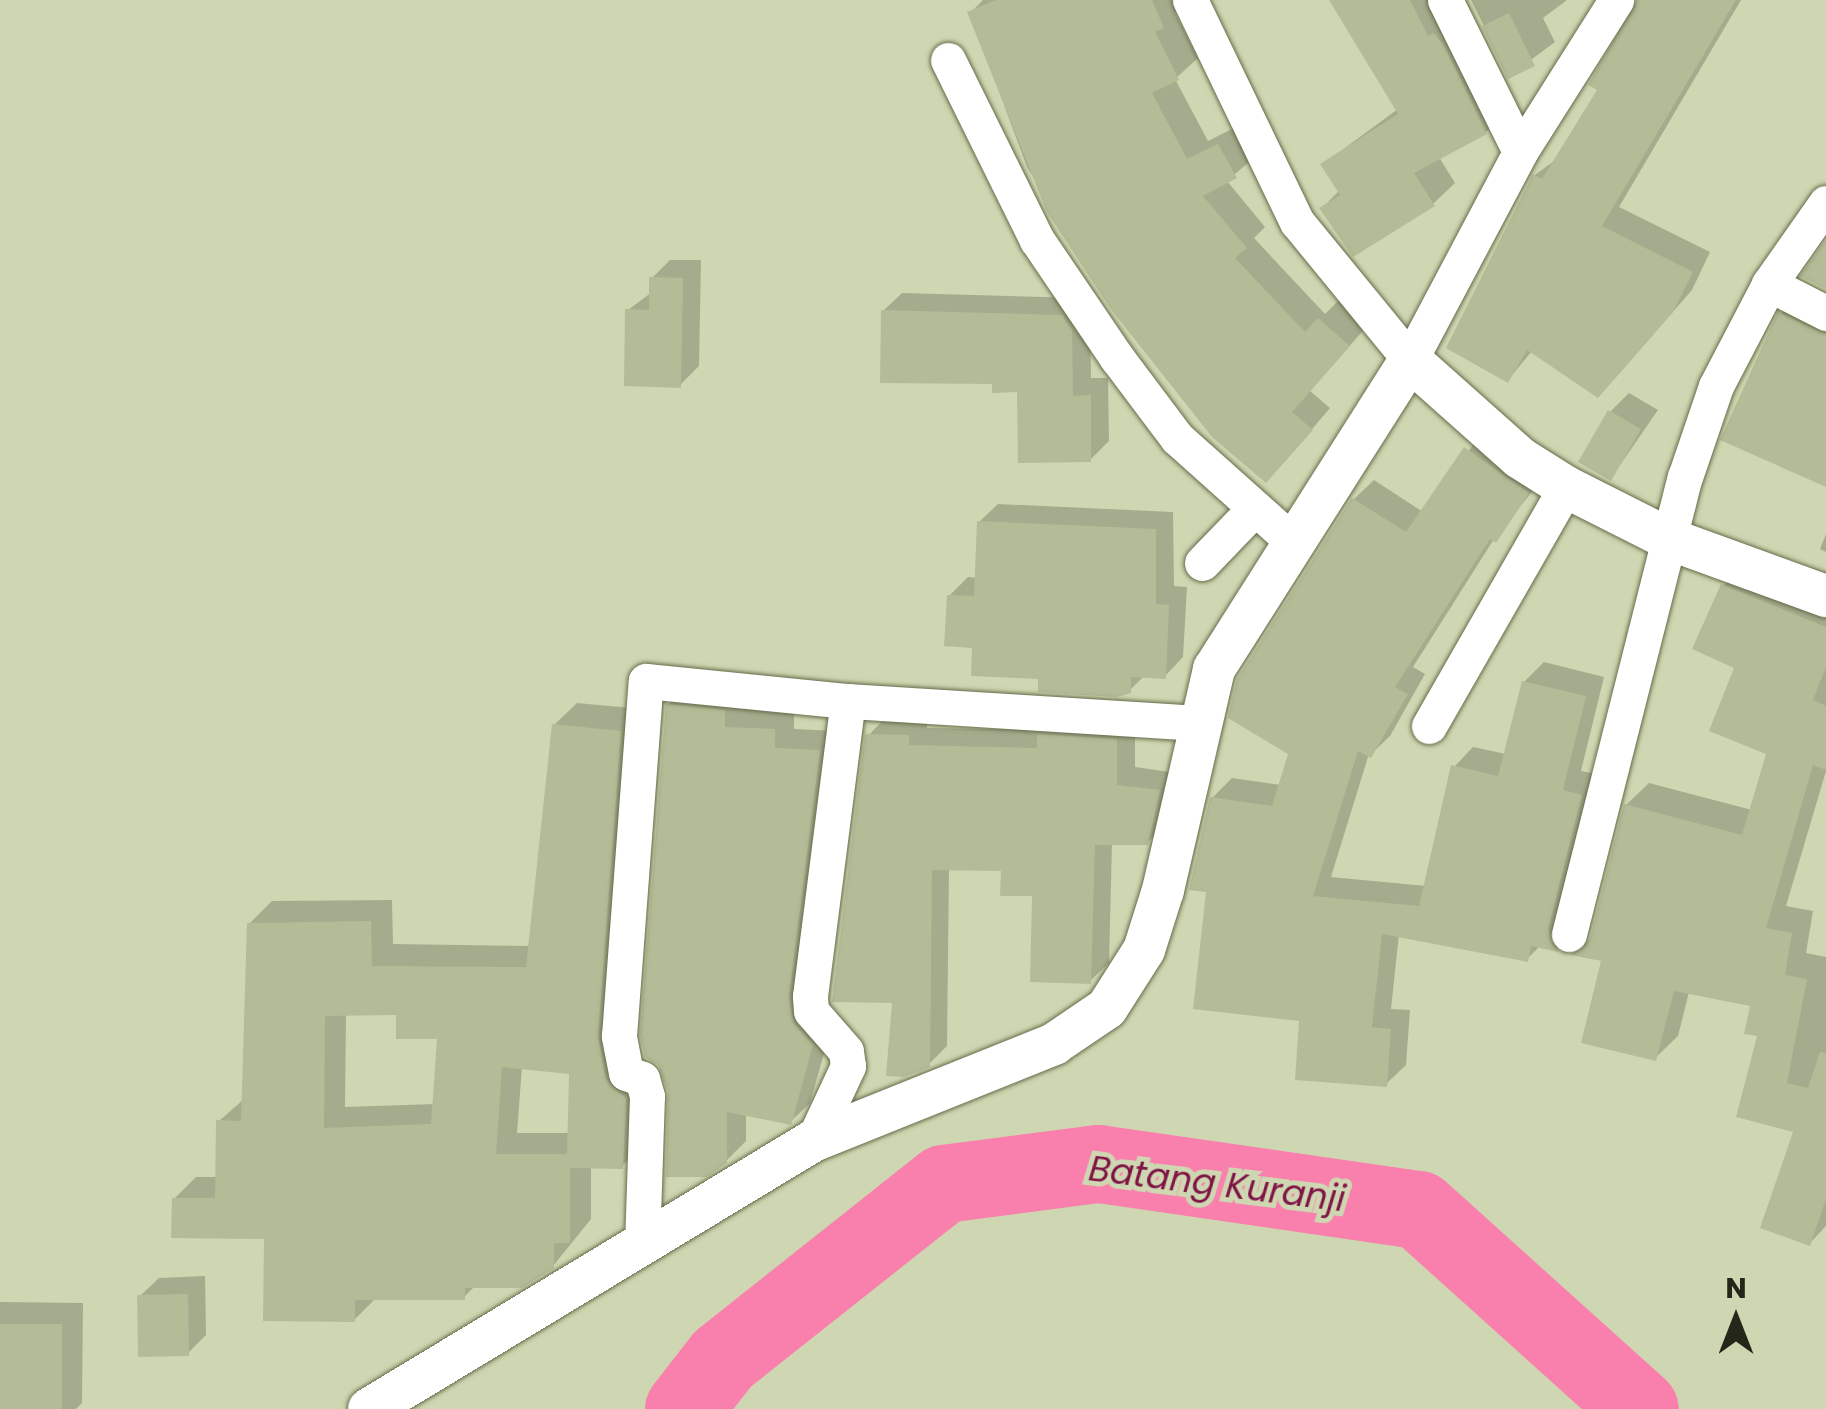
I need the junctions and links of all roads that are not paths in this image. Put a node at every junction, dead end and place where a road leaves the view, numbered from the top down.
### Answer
1 (1190, 0) edge
2 (1445, 0) edge
3 (1616, 0) edge
4 (948, 60) dead end
5 (1520, 152) junction
6 (1826, 203) edge
7 (1770, 284) junction
8 (1826, 314) edge
9 (1410, 360) junction
10 (1566, 487) junction
11 (1252, 511) junction
12 (1669, 539) junction
13 (1292, 540) junction
14 (1202, 563) dead end
15 (1826, 596) edge
16 (848, 700) junction
17 (1197, 723) junction
18 (1428, 726) dead end
19 (1569, 934) dead end
20 (814, 1141) junction
21 (642, 1246) junction
22 (369, 1409) edge

1 - 9 street
2 - 5 street
3 - 5 street
4 - 11 street
5 - 9 street
6 - 7 street
7 - 8 street
7 - 12 street
9 - 10 street
9 - 13 street
10 - 12 street
10 - 18 street
11 - 13 street
11 - 14 street
12 - 15 street
12 - 19 street
13 - 17 street
16 - 17 street
16 - 20 street
16 - 21 street
17 - 20 street
20 - 21 street
21 - 22 street

